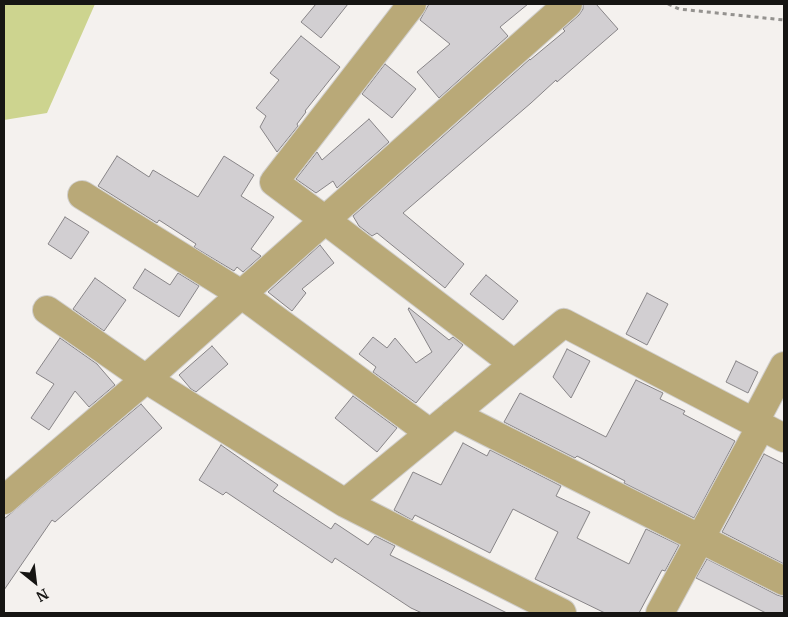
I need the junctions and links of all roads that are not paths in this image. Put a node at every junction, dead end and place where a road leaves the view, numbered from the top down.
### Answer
1 (412, 4) edge
2 (568, 4) edge
3 (82, 194) dead end
4 (325, 220) junction
5 (241, 294) junction
6 (47, 310) dead end
7 (514, 364) junction
8 (784, 366) edge
9 (146, 379) junction
10 (452, 414) junction
11 (766, 429) edge
12 (430, 433) junction
13 (4, 500) edge
14 (345, 503) junction
15 (700, 539) junction
16 (784, 581) edge
17 (562, 613) edge
18 (660, 613) edge

1 - 4 street
2 - 4 street
3 - 5 street
4 - 5 street
4 - 7 street
5 - 9 street
5 - 12 street
6 - 9 street
7 - 10 street
7 - 11 street
8 - 11 street
9 - 13 street
9 - 14 street
10 - 12 street
10 - 15 street
11 - 15 street
12 - 14 street
14 - 17 street
15 - 16 street
15 - 18 street

